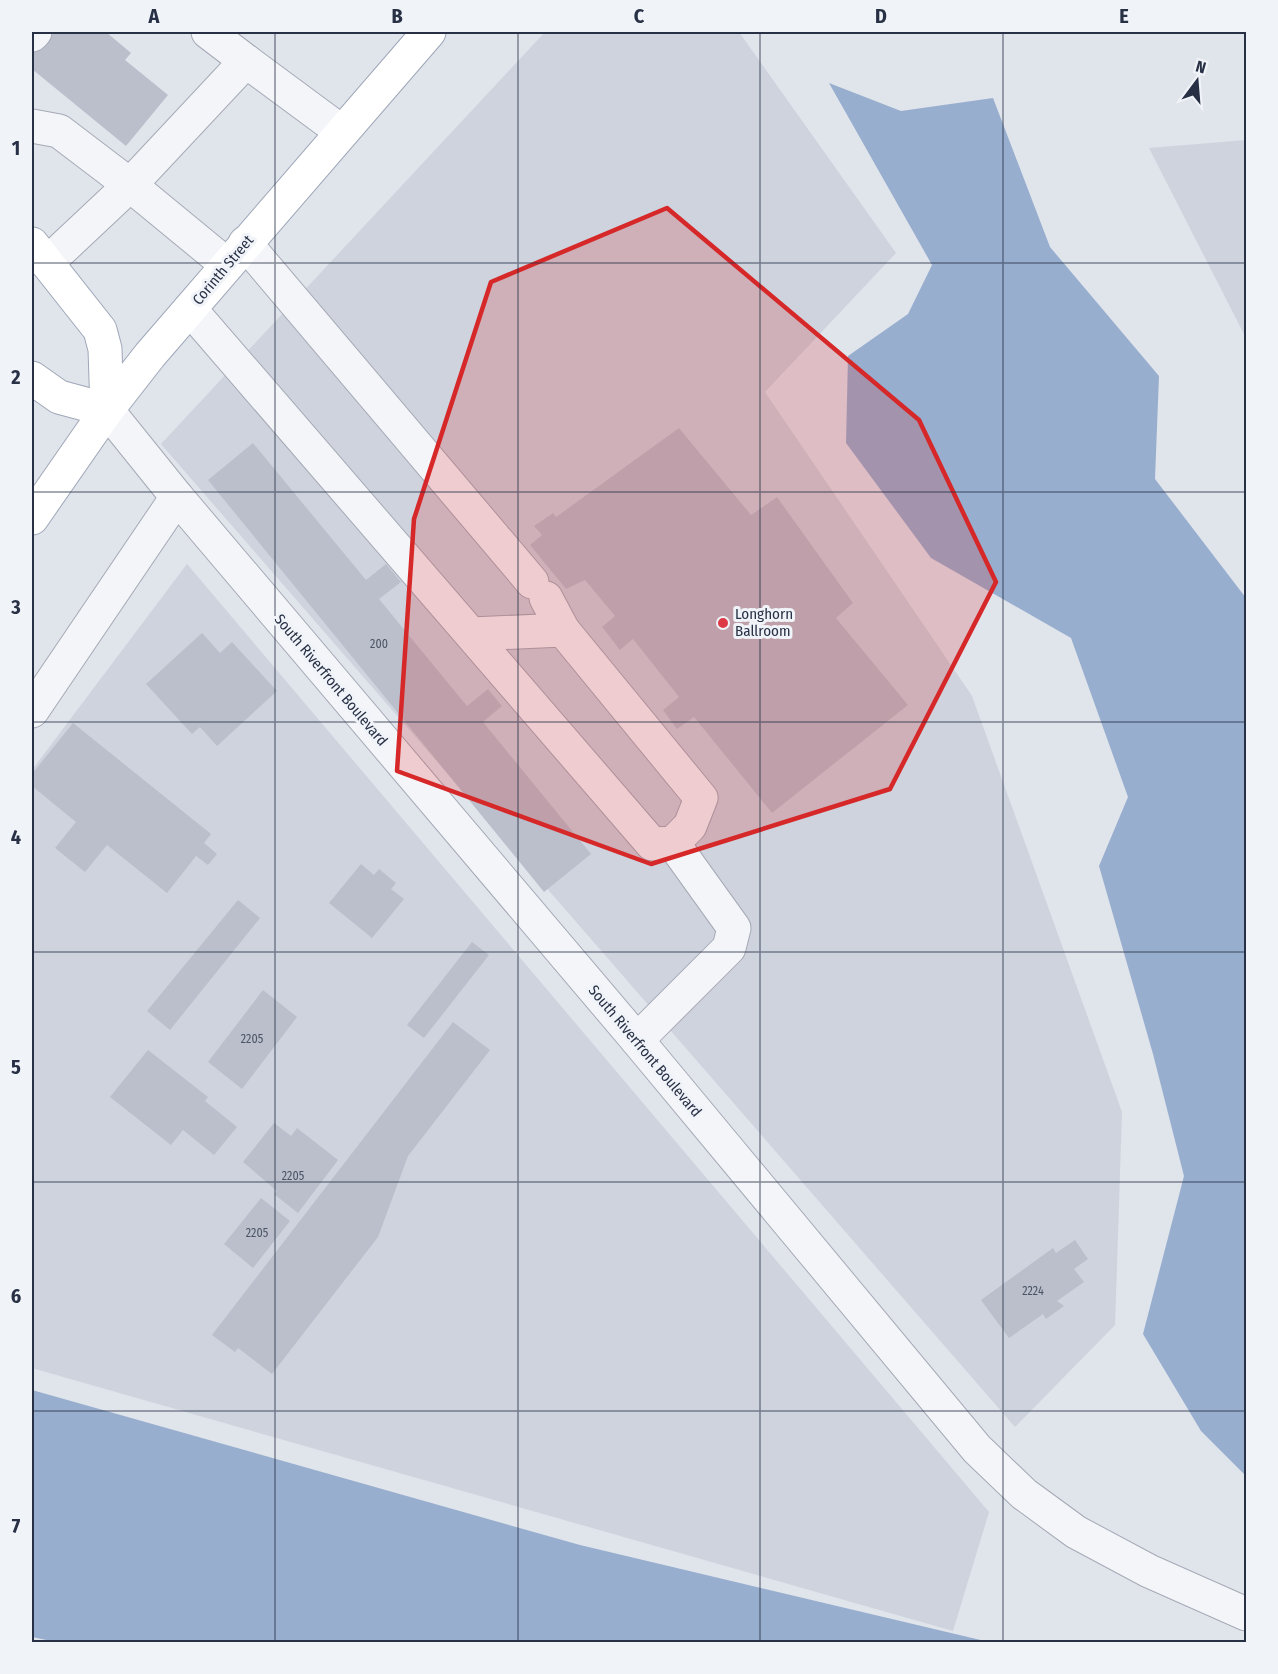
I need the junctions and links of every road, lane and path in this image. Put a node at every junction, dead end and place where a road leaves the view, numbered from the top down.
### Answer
1 (35, 32) edge
2 (208, 32) edge
3 (429, 32) edge
4 (32, 35) edge
5 (246, 61) junction
6 (32, 126) edge
7 (342, 132) junction
8 (130, 185) junction
9 (39, 254) edge
10 (236, 254) junction
11 (190, 309) junction
12 (32, 378) edge
13 (106, 410) junction
14 (177, 497) junction
15 (32, 518) edge
16 (563, 630) junction
17 (471, 634) junction
18 (32, 711) edge
19 (674, 843) junction
20 (637, 1040) junction
21 (1246, 1614) edge

1 - 4 street
2 - 5 street
3 - 7 main road, Corinth Street
5 - 7 street
5 - 8 street
6 - 8 street
7 - 10 main road, Corinth Street
8 - 9 street
8 - 10 street
9 - 13 main road
10 - 11 main road, Corinth Street
10 - 16 street
11 - 13 main road, Corinth Street
11 - 17 street
12 - 13 main road
13 - 14 street, South Riverfront Boulevard
13 - 15 main road, Corinth Street
14 - 18 street
14 - 20 street, South Riverfront Boulevard
16 - 17 street
16 - 19 street
17 - 19 street
19 - 20 street
20 - 21 street, South Riverfront Boulevard

